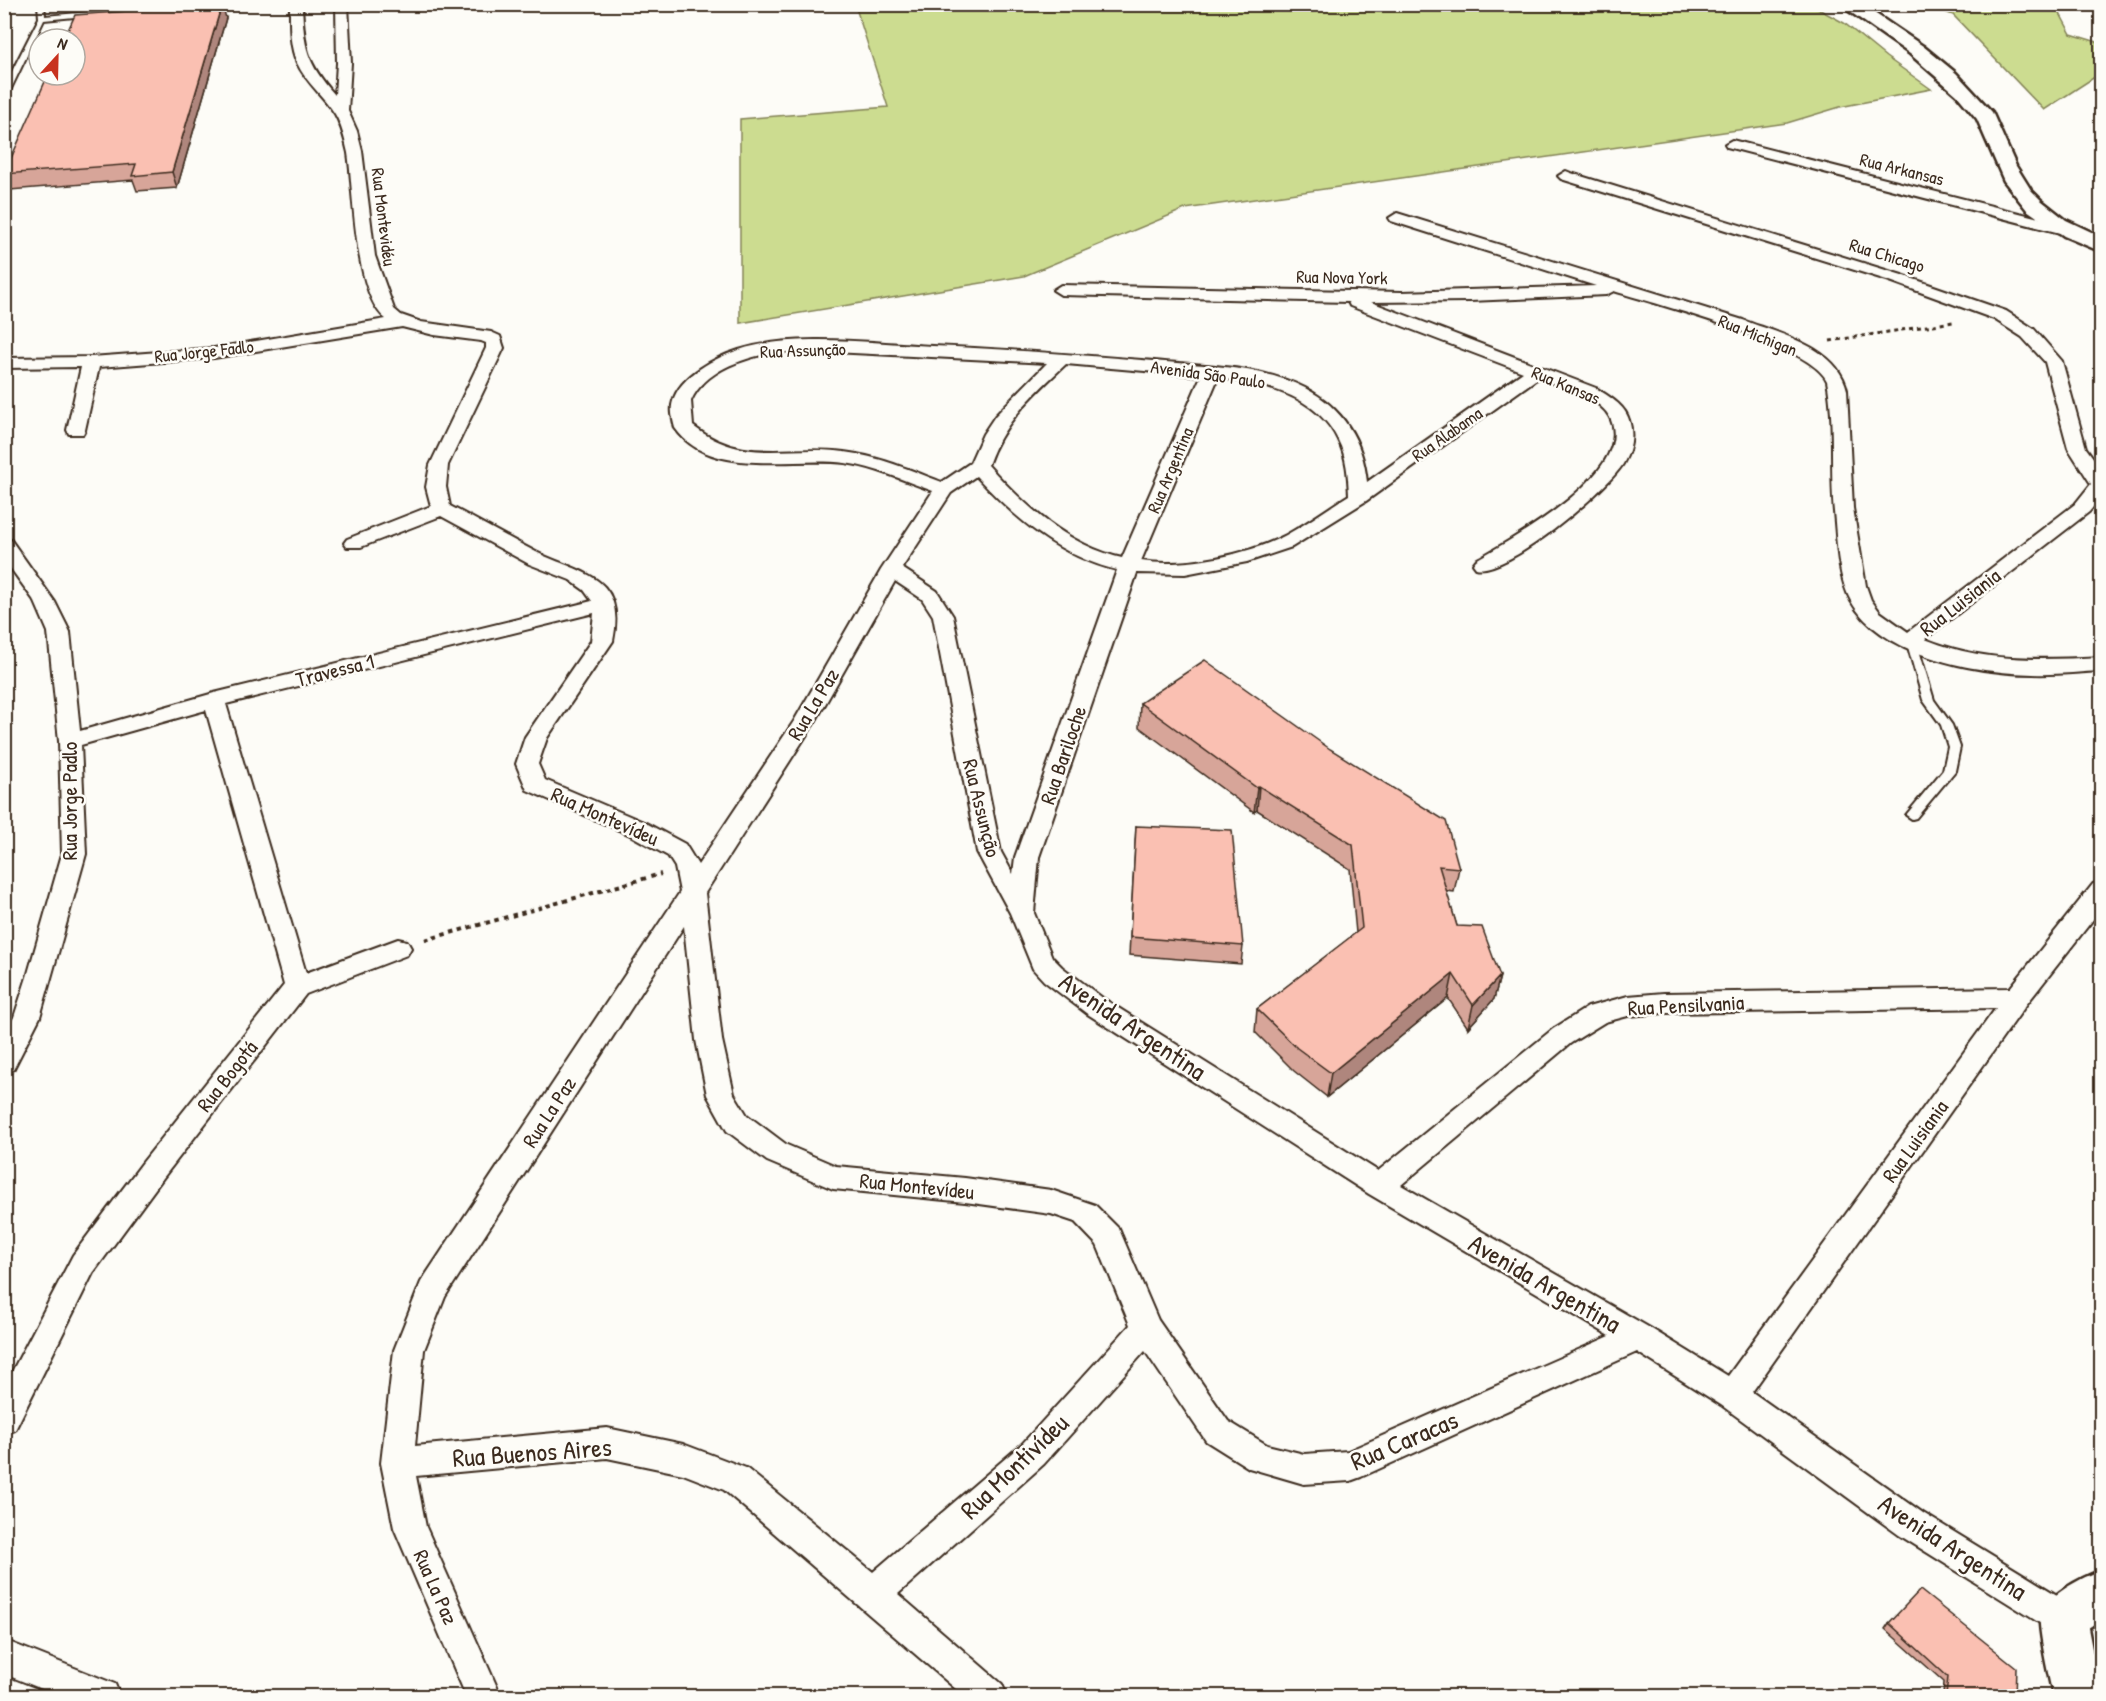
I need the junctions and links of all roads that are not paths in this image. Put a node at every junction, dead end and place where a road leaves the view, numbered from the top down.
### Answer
1 (41, 4) edge
2 (204, 4) edge
3 (296, 4) edge
4 (342, 4) edge
5 (1848, 4) edge
6 (42, 18) junction
7 (4, 95) edge
8 (341, 111) junction
9 (1732, 144) dead end
10 (1566, 176) dead end
11 (1397, 218) dead end
12 (2064, 230) junction
13 (2102, 245) edge
14 (1623, 289) junction
15 (1062, 290) dead end
16 (1341, 297) junction
17 (401, 322) junction
18 (1062, 358) junction
19 (91, 362) junction
20 (4, 363) edge
21 (1536, 371) junction
22 (1212, 372) junction
23 (76, 430) dead end
24 (978, 466) junction
25 (2101, 483) edge
26 (944, 489) junction
27 (1359, 498) junction
28 (2092, 507) edge
29 (442, 509) junction
30 (354, 543) dead end
31 (4, 544) edge
32 (1483, 564) dead end
33 (1128, 568) junction
34 (891, 570) junction
35 (603, 605) junction
36 (1911, 640) junction
37 (2102, 664) edge
38 (214, 700) junction
39 (70, 741) junction
40 (1912, 815) dead end
41 (690, 879) junction
42 (2102, 890) edge
43 (1022, 913) junction
44 (1034, 945) joint
45 (398, 948) road end
46 (297, 987) junction
47 (2017, 998) junction
48 (4, 1063) edge
49 (1379, 1186) junction
50 (1146, 1328) junction
51 (1639, 1337) junction
52 (1732, 1395) junction
53 (4, 1420) edge
54 (397, 1463) junction
55 (2102, 1592) edge
56 (873, 1594) junction
57 (2062, 1618) junction
58 (4, 1657) edge
59 (103, 1696) edge
60 (483, 1696) edge
61 (990, 1696) edge
62 (2077, 1696) edge

1 - 6 lane
2 - 6 lane
3 - 8 street, Rua Montevidéu
4 - 8 street, Rua Montevidéu
5 - 12 main road
6 - 7 lane
8 - 17 street, Rua Montevidéu
9 - 12 street, Rua Arkansas
10 - 25 street, Rua Chicago
11 - 14 street, Rua Michigan
12 - 13 main road
14 - 16 street, Rua Nova York
14 - 36 street, Rua Michigan
15 - 16 street, Rua Nova York
16 - 21 street, Rua Kansas
17 - 19 street, Rua Jorge Fadlo
17 - 29 street
18 - 22 street, Avenida São Paulo
18 - 24 street
18 - 26 street, Rua Assunção
19 - 20 street, Rua Jorge Fadlo
19 - 23 street
21 - 27 street, Rua Alabama
21 - 32 street, Rua Kansas
22 - 27 street, Avenida São Paulo
22 - 33 street, Rua Argentina
24 - 26 street
24 - 33 street
25 - 28 street, Rua Luisiania
26 - 34 street
27 - 33 street
28 - 36 street, Rua Luisiania
29 - 30 street
29 - 35 street
31 - 39 street, Rua Jorge Padlo
33 - 43 street, Rua Bariloche
34 - 41 street, Rua La Paz
34 - 43 street, Rua Assunção
35 - 38 street, Travessa 1
35 - 41 street, Rua Montevídeu
36 - 37 street, Rua Luisiania
36 - 40 lane
38 - 39 street, Travessa 1
38 - 46 street
39 - 48 street, Rua Jorge Padlo
41 - 50 street, Rua Montevídeu
41 - 54 street, Rua La Paz
42 - 47 street, Rua Luisiania
43 - 44 street, Rua Bariloche
44 - 49 street, Avenida Argentina
45 - 46 street
46 - 53 street, Rua Bogotá
47 - 49 street, Rua Pensilvania
47 - 52 street, Rua Luisiania
49 - 51 street, Avenida Argentina
50 - 51 street, Rua Caracas
50 - 56 street, Rua Montivídeu
51 - 52 street, Avenida Argentina
52 - 57 street, Avenida Argentina
54 - 56 street, Rua Buenos Aires
54 - 60 street, Rua La Paz
55 - 57 main road
56 - 61 street, Rua Buenos Aires
57 - 62 main road
58 - 59 street

